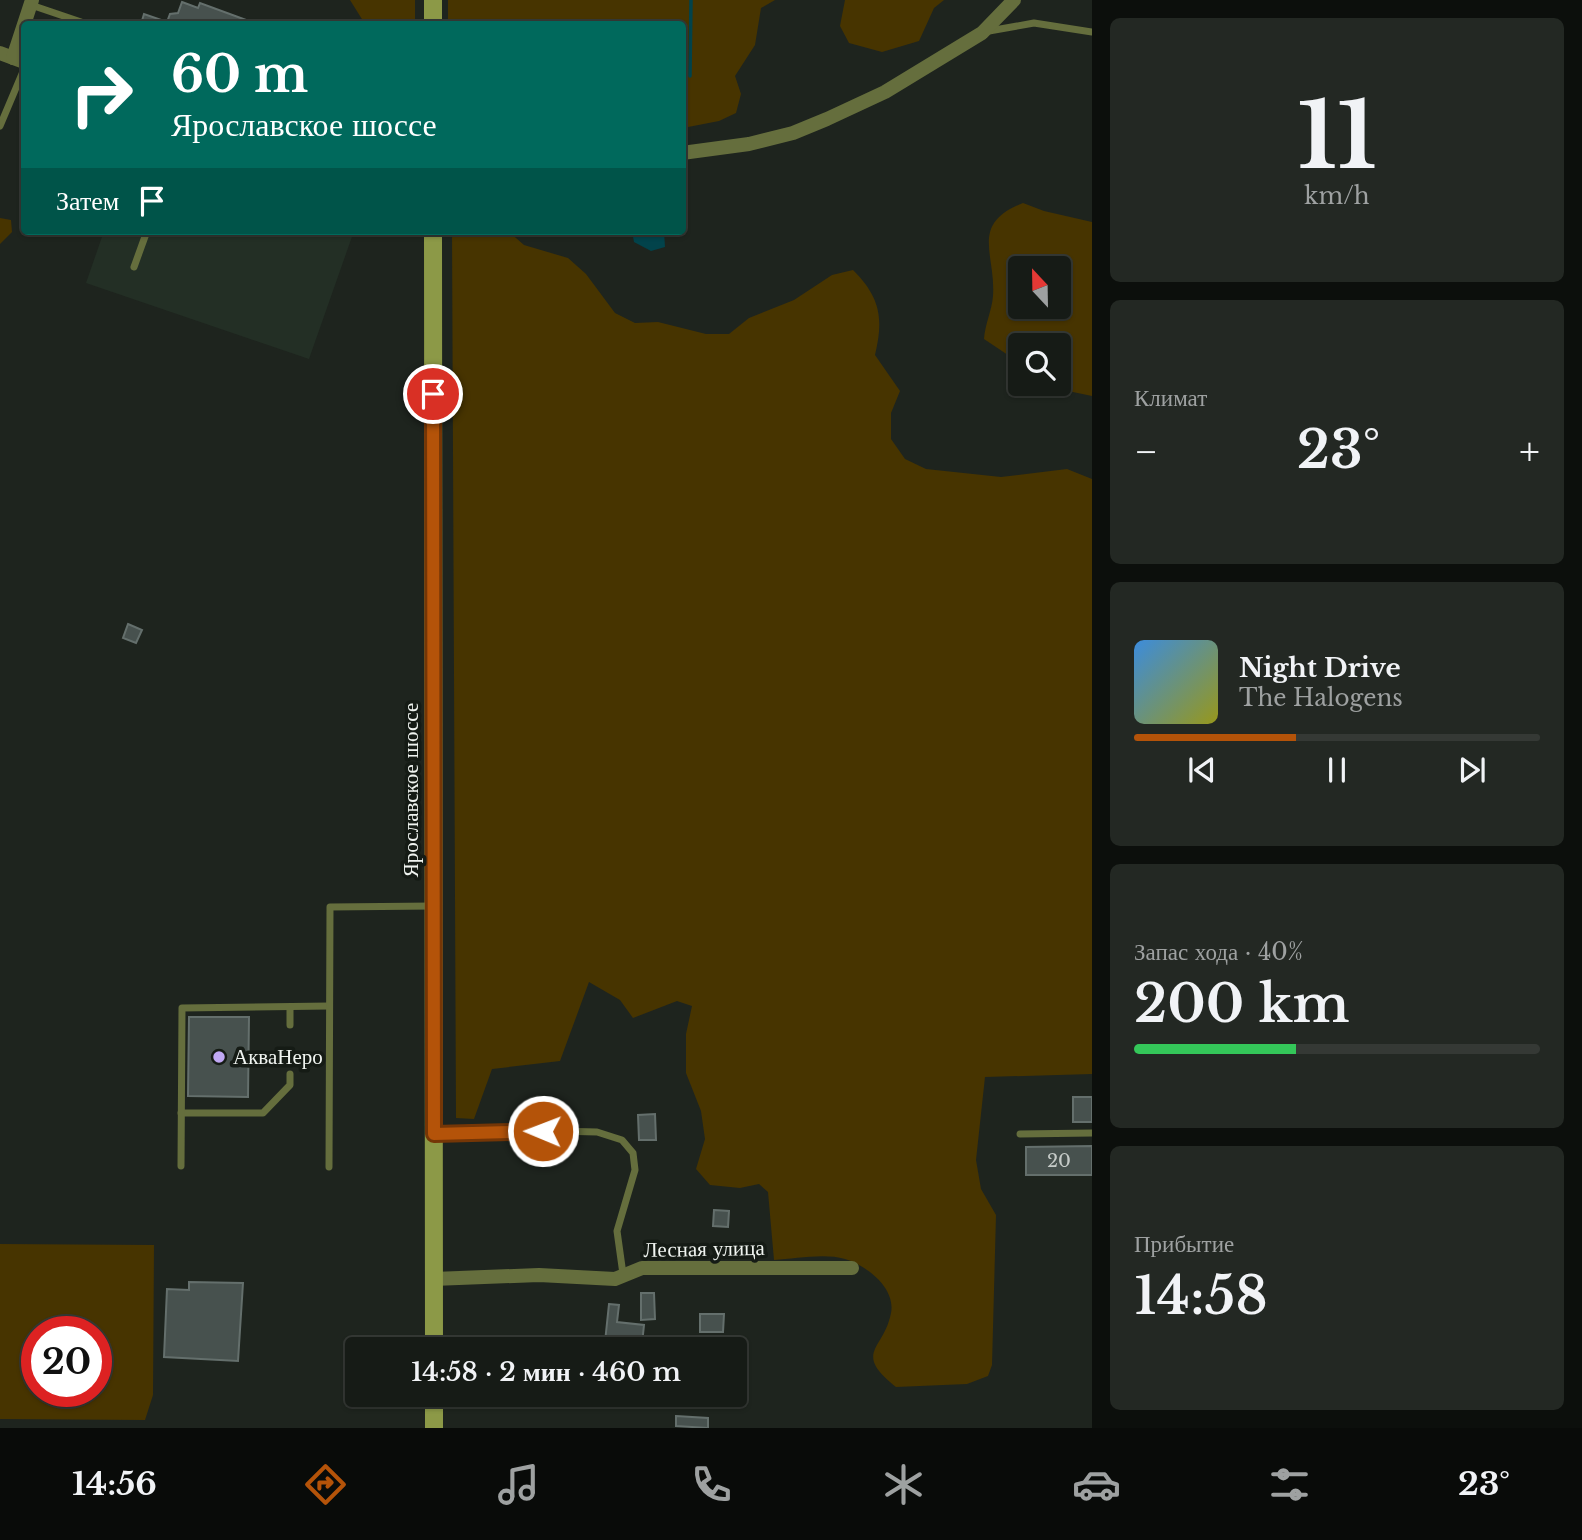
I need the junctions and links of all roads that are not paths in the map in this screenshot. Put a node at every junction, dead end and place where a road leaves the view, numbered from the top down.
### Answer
1 (433, 0) edge
2 (1014, 0) edge
3 (32, 2) edge
4 (25, 21) edge
5 (80, 21) edge
6 (433, 21) edge
7 (1092, 32) edge
8 (21, 33) edge
9 (982, 33) junction
10 (12, 58) edge
11 (21, 76) edge
12 (0, 126) edge
13 (686, 152) edge
14 (145, 235) edge
15 (433, 235) edge
16 (134, 267) dead end
17 (434, 906) junction
18 (329, 1006) junction
19 (290, 1007) junction
20 (290, 1025) dead end
21 (290, 1074) dead end
22 (181, 1113) junction
23 (1092, 1133) edge
24 (434, 1134) junction
25 (1020, 1134) dead end
26 (181, 1167) dead end
27 (329, 1167) dead end
28 (852, 1268) dead end
29 (623, 1276) junction
30 (433, 1279) junction
31 (434, 1337) edge
32 (434, 1407) edge
33 (434, 1428) edge

1 - 6 main road
2 - 9 street
3 - 4 street
3 - 5 lane
7 - 9 lane
8 - 10 street
9 - 13 street
11 - 12 lane
14 - 16 lane
15 - 17 main road, Ярославское шоссе
17 - 18 lane
17 - 24 main road, Ярославское шоссе
18 - 19 lane
18 - 27 lane
19 - 20 lane
19 - 22 lane
21 - 22 lane
22 - 26 lane
23 - 25 lane
24 - 29 lane
24 - 30 main road, Ярославское шоссе
28 - 29 street, Лесная улица
29 - 30 street, Лесная улица
30 - 31 main road, Ярославское шоссе
32 - 33 main road

